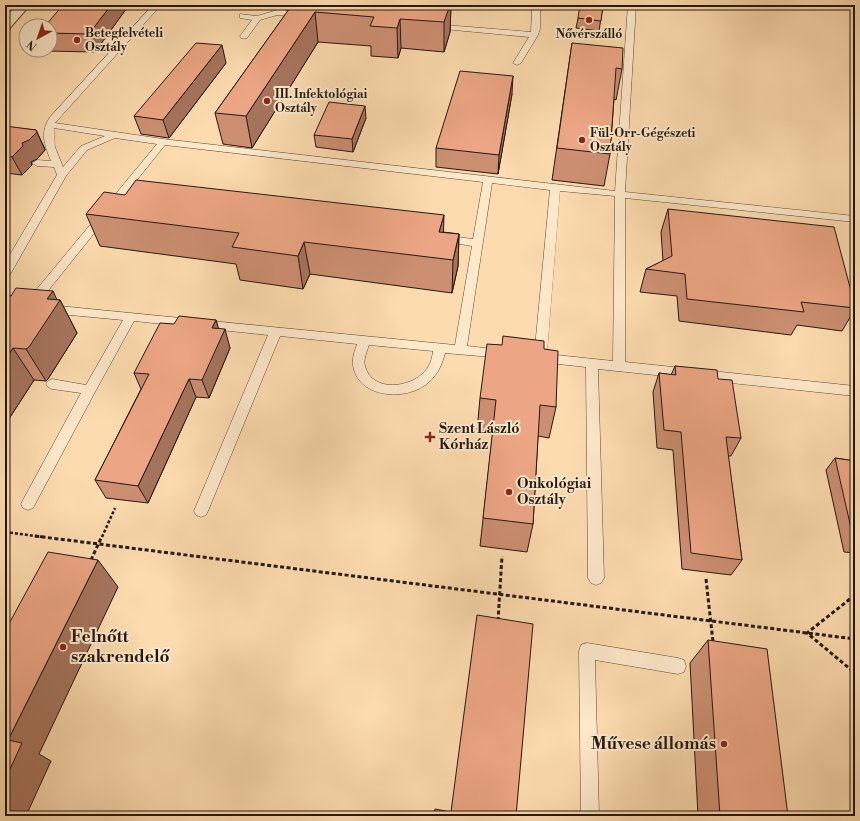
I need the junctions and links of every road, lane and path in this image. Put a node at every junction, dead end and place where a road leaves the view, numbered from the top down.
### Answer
1 (24, 5) edge
2 (157, 5) edge
3 (289, 5) edge
4 (632, 5) edge
5 (847, 5) edge
6 (540, 6) edge
7 (855, 6) edge
8 (277, 13) junction
9 (308, 15) edge
10 (242, 16) dead end
11 (257, 18) junction
12 (423, 25) edge
13 (5, 26) edge
14 (534, 35) junction
15 (244, 36) dead end
16 (517, 64) dead end
17 (49, 125) junction
18 (115, 136) junction
19 (163, 142) junction
20 (37, 163) dead end
21 (58, 164) junction
22 (62, 175) junction
23 (488, 180) junction
24 (555, 187) junction
25 (620, 194) junction
26 (855, 219) edge
27 (431, 237) edge
28 (478, 243) junction
29 (5, 274) edge
30 (130, 318) junction
31 (276, 333) junction
32 (364, 340) junction
33 (440, 348) junction
34 (460, 350) junction
35 (512, 355) edge
36 (527, 357) edge
37 (542, 358) junction
38 (592, 364) junction
39 (619, 366) junction
40 (52, 384) dead end
41 (89, 390) junction
42 (855, 391) edge
43 (28, 504) dead end
44 (115, 508) dead end
45 (201, 510) dead end
46 (5, 532) edge
47 (99, 544) junction
48 (502, 556) dead end
49 (90, 562) edge
50 (596, 578) dead end
51 (706, 579) dead end
52 (500, 594) junction
53 (855, 595) edge
54 (710, 620) junction
55 (498, 624) edge
56 (807, 633) junction
57 (855, 639) edge
58 (713, 647) edge
59 (678, 666) dead end
60 (855, 673) edge
61 (590, 816) edge

1 - 13 street
2 - 17 lane
3 - 8 lane
4 - 25 lane
5 - 7 lane
6 - 14 lane
8 - 9 lane
8 - 11 lane
10 - 11 lane
11 - 15 lane
12 - 14 lane
14 - 16 lane
17 - 18 lane
17 - 21 lane
18 - 19 lane
18 - 22 lane
19 - 23 lane
19 - 30 lane
20 - 21 lane
21 - 22 lane
22 - 29 lane
23 - 24 lane
23 - 28 lane
24 - 25 lane
24 - 37 lane
25 - 26 lane
25 - 39 lane
27 - 28 lane
28 - 34 lane
30 - 31 lane
30 - 41 lane
31 - 32 lane
31 - 45 lane
32 - 33 lane
32 - 33 lane
33 - 34 lane
34 - 35 lane
36 - 37 lane
37 - 38 lane
38 - 39 lane
38 - 50 lane
39 - 42 lane
40 - 41 lane
41 - 43 lane
44 - 47 path
46 - 47 path
47 - 49 path
47 - 52 path
48 - 52 path
51 - 54 path
52 - 54 path
52 - 55 path
53 - 56 path
54 - 56 path
54 - 58 path
56 - 57 path
56 - 60 path
59 - 61 lane

